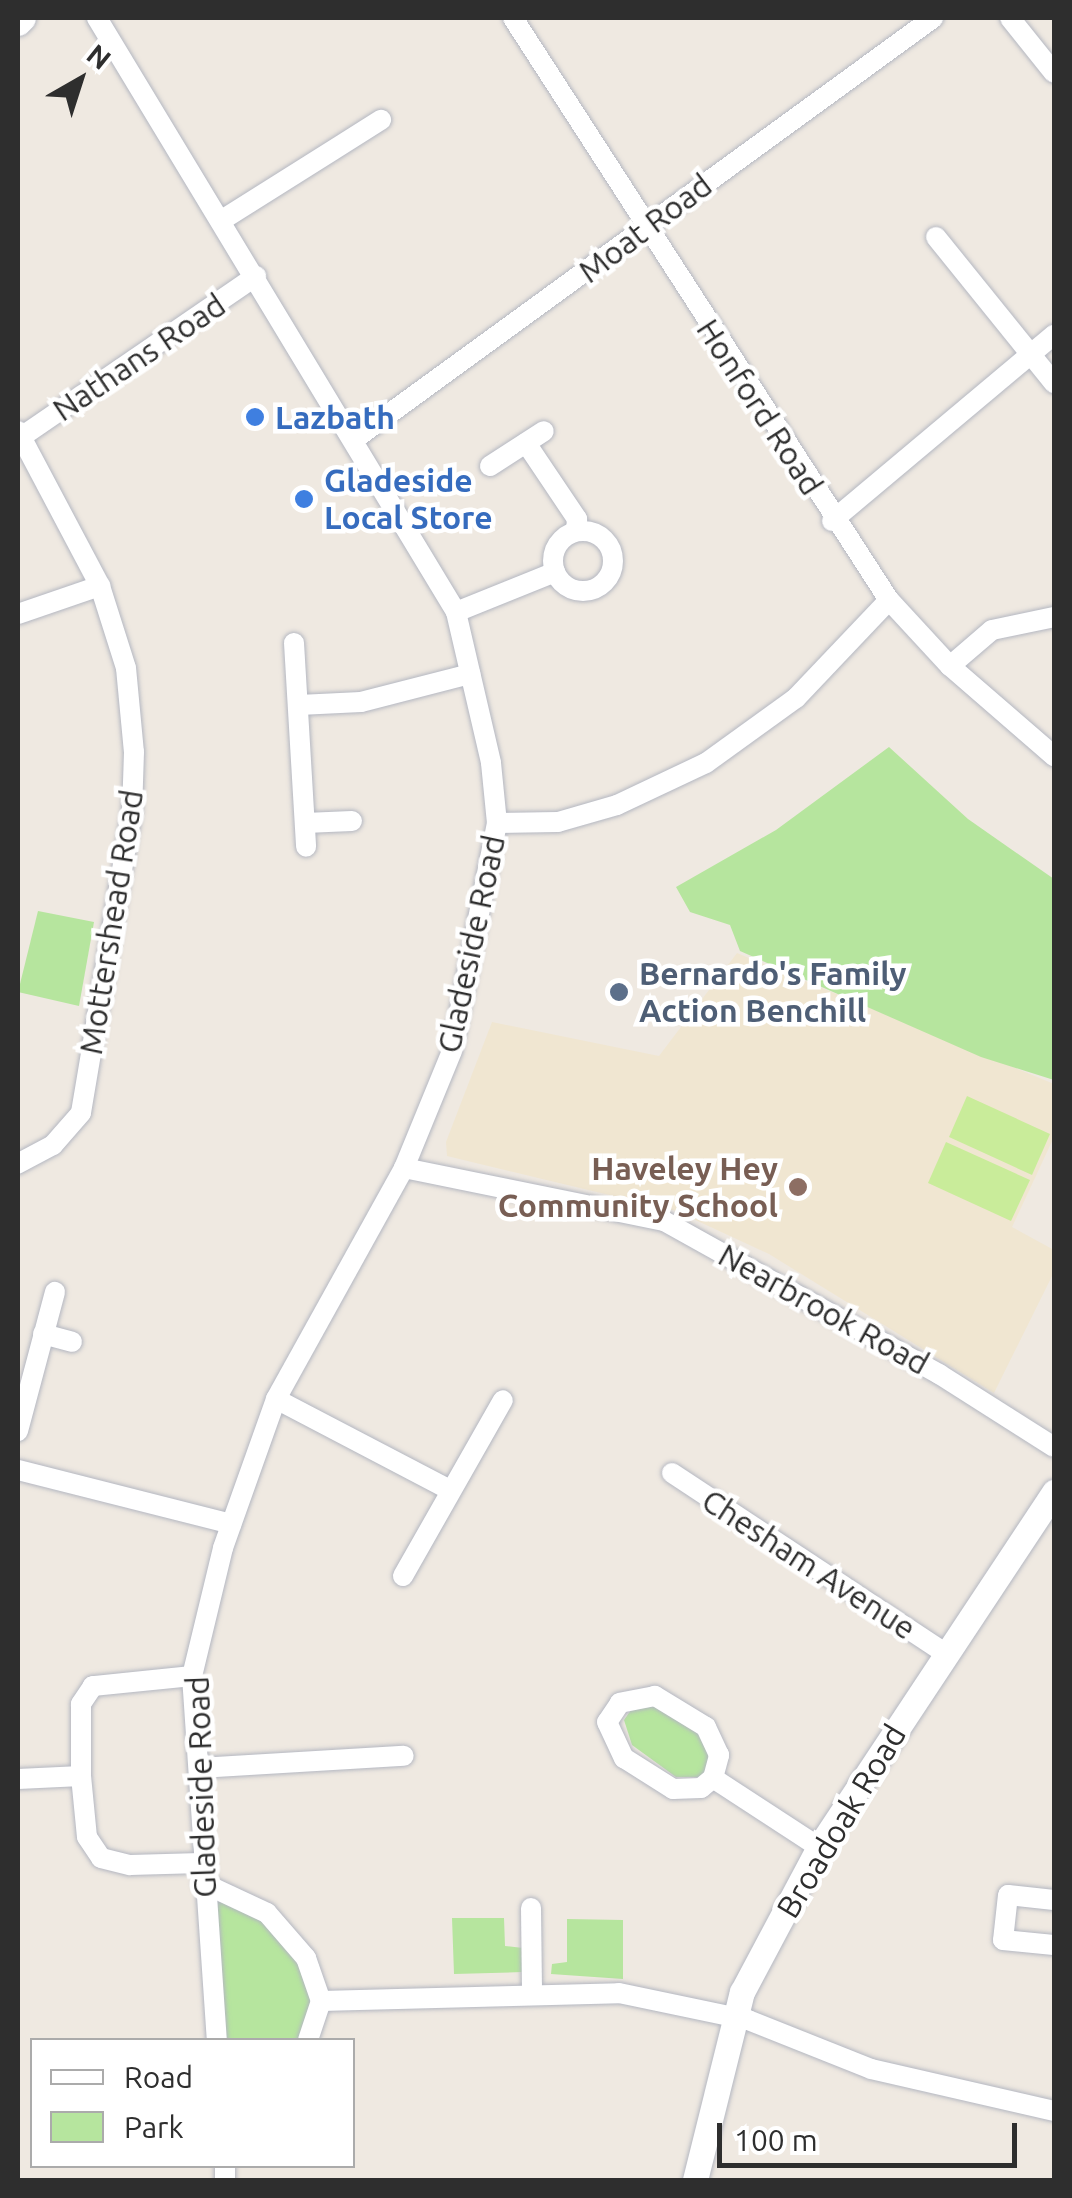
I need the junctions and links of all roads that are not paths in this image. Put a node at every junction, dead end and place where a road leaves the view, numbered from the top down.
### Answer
1 (23, 18) edge
2 (97, 18) edge
3 (513, 18) edge
4 (933, 18) edge
5 (1010, 18) edge
6 (18, 23) edge
7 (1054, 73) edge
8 (381, 120) dead end
9 (222, 220) junction
10 (646, 228) junction
11 (936, 237) dead end
12 (256, 276) junction
13 (1054, 335) edge
14 (1031, 355) junction
15 (1054, 384) edge
16 (20, 434) edge
17 (356, 438) junction
18 (490, 466) dead end
19 (832, 521) junction
20 (576, 531) junction
21 (555, 572) junction
22 (100, 586) junction
23 (889, 600) junction
24 (456, 612) junction
25 (18, 614) edge
26 (1054, 617) edge
27 (294, 642) dead end
28 (950, 666) junction
29 (470, 674) junction
30 (298, 705) junction
31 (1054, 756) edge
32 (352, 821) dead end
33 (497, 823) junction
34 (305, 824) junction
35 (306, 847) dead end
36 (18, 1164) edge
37 (404, 1168) junction
38 (54, 1292) dead end
39 (43, 1334) junction
40 (72, 1342) dead end
41 (276, 1399) junction
42 (504, 1400) dead end
43 (18, 1431) edge
44 (1054, 1446) edge
45 (18, 1470) edge
46 (672, 1473) dead end
47 (450, 1490) junction
48 (1054, 1492) edge
49 (231, 1524) junction
50 (403, 1576) dead end
51 (946, 1654) junction
52 (192, 1676) junction
53 (404, 1756) dead end
54 (198, 1768) junction
55 (81, 1776) junction
56 (714, 1778) junction
57 (18, 1779) edge
58 (819, 1847) junction
59 (202, 1873) junction
60 (1054, 1900) edge
61 (531, 1908) dead end
62 (1054, 1945) edge
63 (532, 1992) junction
64 (321, 2001) junction
65 (734, 2018) junction
66 (217, 2038) edge
67 (309, 2038) edge
68 (1054, 2111) edge
69 (695, 2180) edge

1 - 6 street
2 - 9 street, Gladeside Road
3 - 10 street, Honford Road
4 - 10 street, Moat Road
5 - 7 street
8 - 9 street
9 - 12 street, Gladeside Road
10 - 17 street, Moat Road
10 - 19 street, Honford Road
11 - 14 street
12 - 16 street, Nathans Road
12 - 17 street, Gladeside Road
13 - 14 street
14 - 15 street
14 - 19 street
16 - 22 street, Mottershead Road
17 - 24 street, Gladeside Road
18 - 20 street
19 - 23 street, Honford Road
20 - 21 street
20 - 21 street
21 - 24 street
22 - 25 street
22 - 36 street, Mottershead Road
23 - 28 street, Honford Road
23 - 33 street
24 - 29 street, Gladeside Road
26 - 28 street
27 - 30 street
28 - 31 street, Honford Road
29 - 30 street
29 - 33 street, Gladeside Road
30 - 34 street
32 - 34 street
33 - 37 street, Gladeside Road
34 - 35 street
37 - 41 street, Gladeside Road
37 - 44 street, Nearbrook Road
38 - 39 street
39 - 40 street
39 - 43 street
41 - 47 street
41 - 49 street, Gladeside Road
42 - 47 street
45 - 49 street
46 - 51 street, Chesham Avenue
47 - 50 street
48 - 51 street, Broadoak Road
49 - 52 street, Gladeside Road
51 - 58 street, Broadoak Road
52 - 54 street, Gladeside Road
52 - 55 street
53 - 54 street
54 - 59 street, Gladeside Road
55 - 57 street
55 - 59 street
56 - 56 street
56 - 58 street
58 - 65 street, Broadoak Road
59 - 64 street
59 - 66 street, Gladeside Road
60 - 62 street
61 - 63 street
63 - 64 street
63 - 65 street
64 - 67 street
65 - 68 street
65 - 69 street, Broadoak Road

